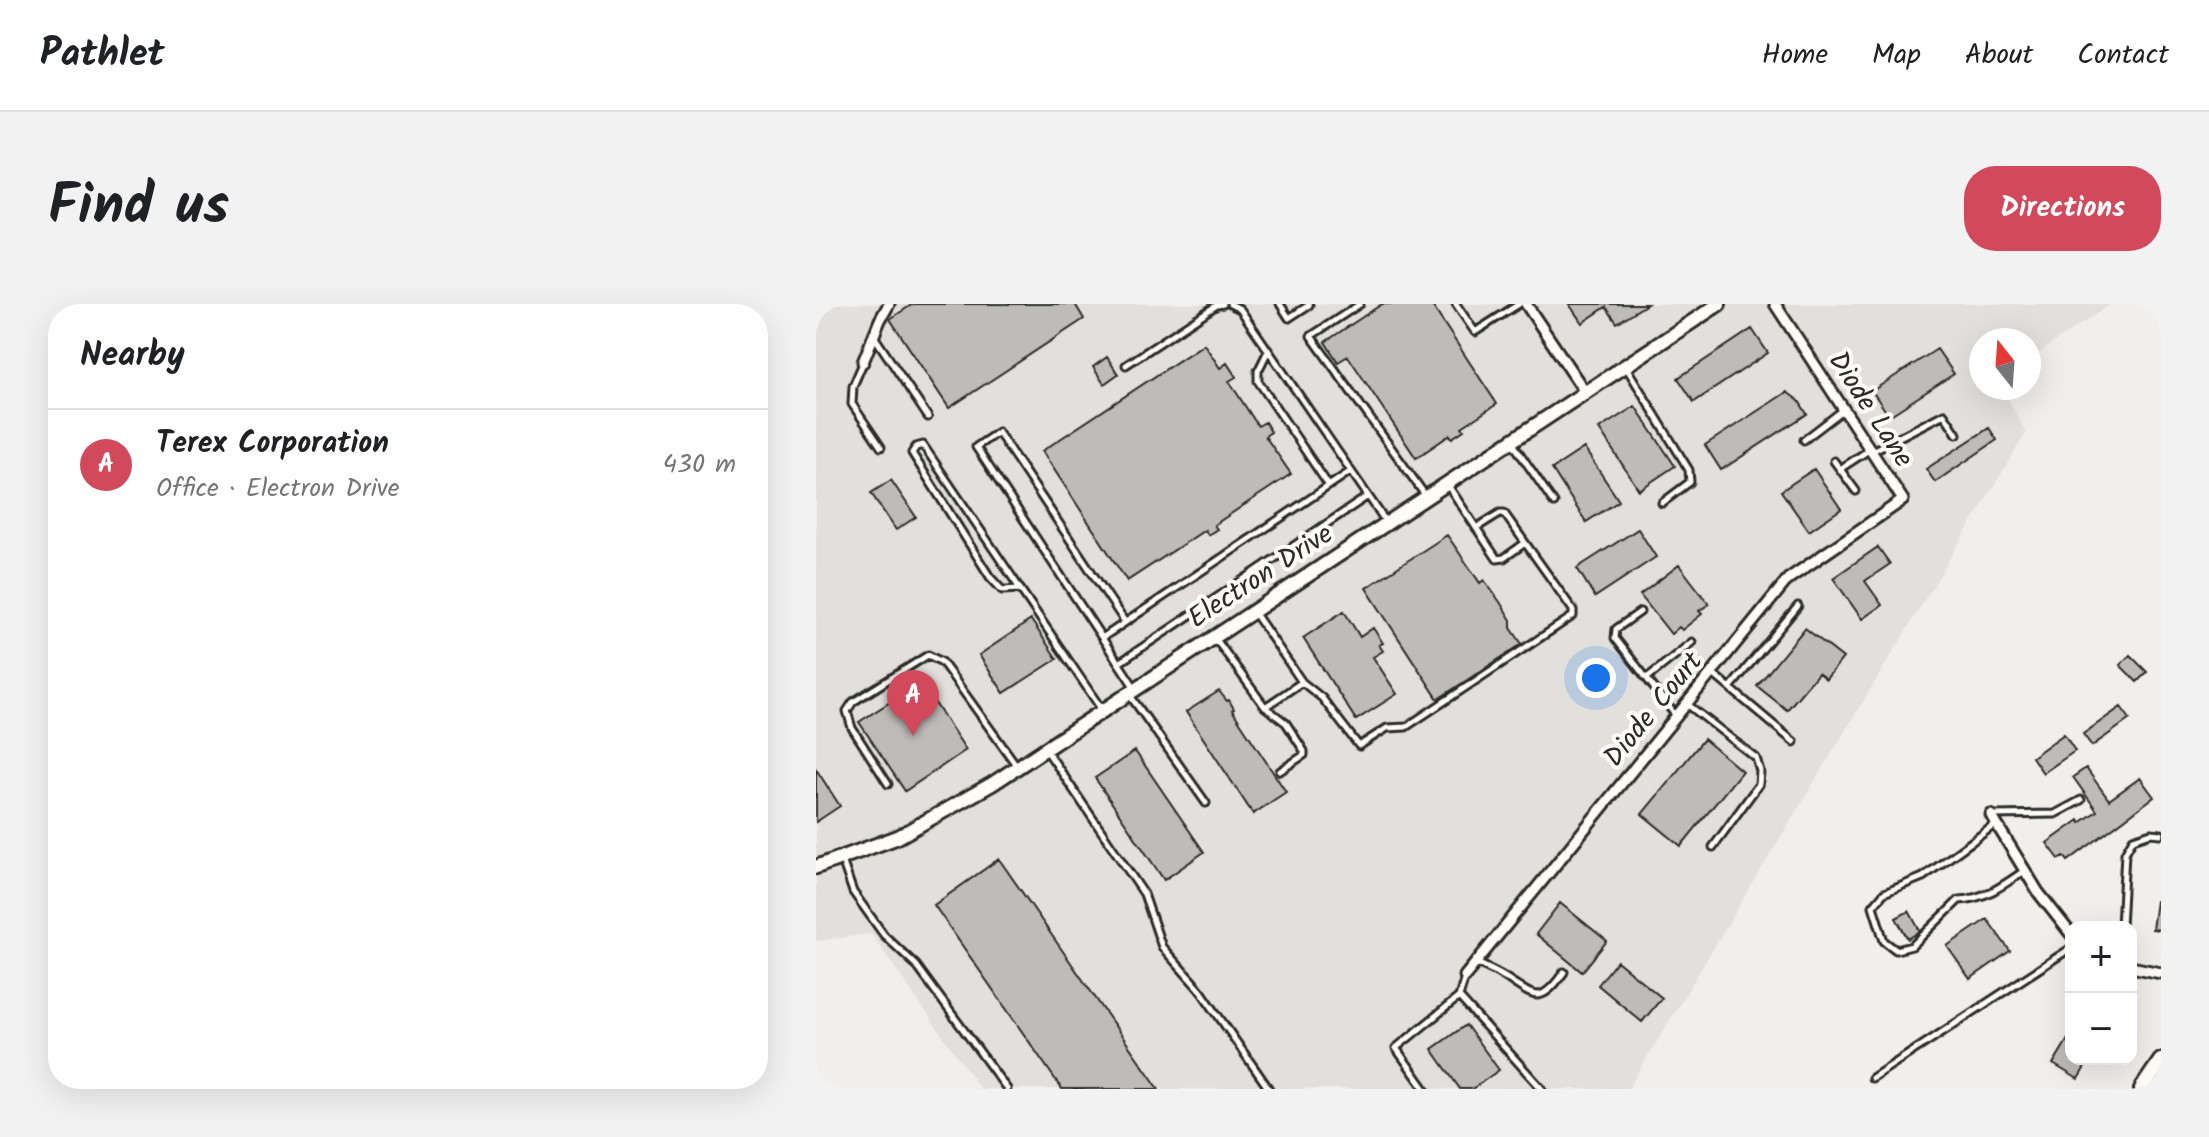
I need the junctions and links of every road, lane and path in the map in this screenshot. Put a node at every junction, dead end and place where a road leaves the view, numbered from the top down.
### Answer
1 (889, 304) edge
2 (1223, 304) edge
3 (1230, 304) edge
4 (1280, 304) edge
5 (1309, 304) edge
6 (1360, 304) edge
7 (1456, 304) edge
8 (1519, 304) edge
9 (1526, 304) edge
10 (1719, 304) edge
11 (1775, 304) edge
12 (873, 335) junction
13 (1268, 350) junction
14 (863, 362) joint
15 (1126, 365) dead end
16 (1625, 366) junction
17 (1585, 392) junction
18 (1844, 409) junction
19 (928, 417) dead end
20 (1957, 434) dead end
21 (1804, 440) dead end
22 (1511, 441) junction
23 (881, 447) dead end
24 (1870, 450) junction
25 (1834, 461) dead end
26 (1840, 469) junction
27 (1351, 471) junction
28 (1447, 483) junction
29 (1329, 486) junction
30 (1856, 491) dead end
31 (1368, 496) junction
32 (1426, 497) junction
33 (1903, 500) joint
34 (1554, 503) dead end
35 (1662, 503) dead end
36 (1387, 523) junction
37 (1476, 528) junction
38 (1525, 543) junction
39 (1020, 589) junction
40 (1798, 606) dead end
41 (1254, 611) junction
42 (1640, 612) dead end
43 (1125, 622) junction
44 (1214, 637) junction
45 (1102, 638) junction
46 (1692, 642) dead end
47 (1119, 663) junction
48 (1712, 673) junction
49 (1647, 678) junction
50 (1302, 682) junction
51 (1730, 688) junction
52 (1132, 691) junction
53 (1687, 704) junction
54 (1265, 707) junction
55 (1103, 711) junction
56 (1677, 717) junction
57 (1794, 742) dead end
58 (1045, 749) junction
59 (1017, 767) junction
60 (1280, 771) dead end
61 (888, 784) dead end
62 (2081, 800) dead end
63 (1206, 803) dead end
64 (1993, 820) junction
65 (2161, 834) edge
66 (1713, 847) dead end
67 (841, 859) junction
68 (816, 867) edge
69 (2025, 870) junction
70 (2121, 921) edge
71 (2065, 926) edge
72 (2065, 952) edge
73 (1476, 963) junction
74 (2137, 968) edge
75 (1564, 972) dead end
76 (2161, 973) edge
77 (1465, 976) joint
78 (1459, 997) junction
79 (2161, 1061) edge
80 (1872, 1078) dead end
81 (1007, 1089) edge
82 (1269, 1089) edge
83 (1425, 1089) edge
84 (1542, 1089) edge
85 (2142, 1089) edge

1 - 12 street
2 - 15 lane
3 - 13 lane
4 - 5 lane
6 - 32 lane
7 - 8 lane
9 - 17 street
10 - 16 street, Electron Drive
11 - 18 street, Diode Lane
12 - 14 street
12 - 19 lane
13 - 27 lane
13 - 29 lane
14 - 23 lane
16 - 17 street, Electron Drive
16 - 35 lane
17 - 22 street, Electron Drive
18 - 21 lane
18 - 24 street, Diode Lane
20 - 24 lane
22 - 28 street, Electron Drive
22 - 34 lane
24 - 26 lane
24 - 33 street, Diode Lane
25 - 26 lane
26 - 30 lane
27 - 29 lane
27 - 31 lane
28 - 32 street, Electron Drive
28 - 37 lane
29 - 43 lane
31 - 36 lane
31 - 47 lane
32 - 36 street, Electron Drive
33 - 48 street, Diode Court
36 - 41 street, Electron Drive
37 - 38 lane
37 - 38 lane
38 - 50 lane
39 - 39 lane
39 - 55 lane
40 - 51 lane
41 - 44 street, Electron Drive
41 - 50 lane
42 - 49 lane
43 - 45 lane
43 - 45 lane
44 - 52 street, Electron Drive
44 - 54 lane
45 - 47 lane
46 - 49 lane
47 - 52 lane
48 - 51 lane
48 - 53 street, Diode Court
49 - 56 lane
50 - 54 lane
51 - 57 lane
52 - 55 street, Electron Drive
52 - 63 lane
53 - 56 street, Diode Court
53 - 66 lane
54 - 60 lane
55 - 58 street, Electron Drive
56 - 73 street, Diode Court
58 - 59 street, Electron Drive
58 - 82 lane
59 - 61 lane
59 - 67 street, Electron Drive
62 - 64 lane
64 - 69 street
64 - 69 lane
65 - 70 lane
67 - 68 street, Electron Drive
67 - 81 lane
69 - 71 street
72 - 80 lane
73 - 75 lane
73 - 77 street, Diode Court
74 - 76 street
77 - 78 lane
78 - 83 lane
78 - 84 lane
79 - 85 main road

